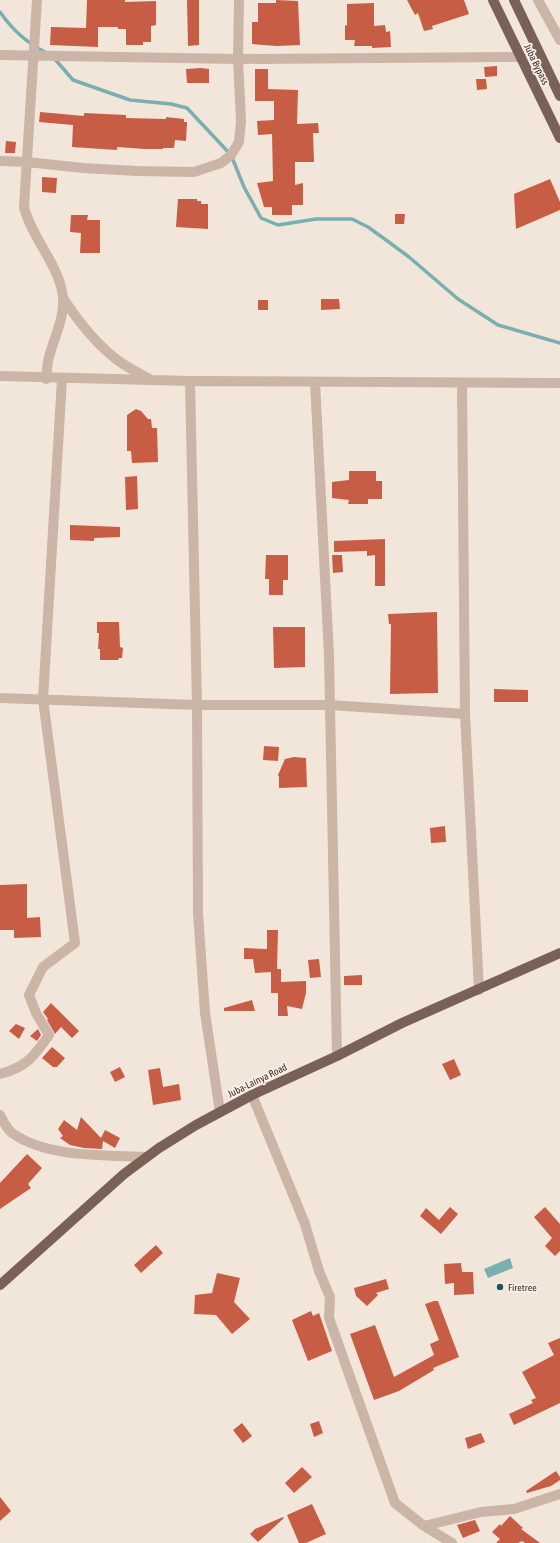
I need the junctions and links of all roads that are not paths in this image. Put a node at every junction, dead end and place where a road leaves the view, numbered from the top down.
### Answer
1 (37, 0) edge
2 (239, 0) edge
3 (493, 0) edge
4 (514, 0) edge
5 (538, 0) edge
6 (560, 40) edge
7 (0, 55) edge
8 (34, 56) junction
9 (521, 57) junction
10 (238, 59) junction
11 (560, 96) edge
12 (560, 138) edge
13 (0, 162) edge
14 (27, 162) junction
15 (63, 298) junction
16 (0, 376) edge
17 (46, 378) junction
18 (62, 379) junction
19 (152, 381) junction
20 (190, 381) junction
21 (314, 382) junction
22 (462, 383) junction
23 (560, 383) edge
24 (0, 698) edge
25 (43, 699) junction
26 (197, 705) junction
27 (330, 705) junction
28 (466, 714) junction
29 (560, 953) edge
30 (479, 990) junction
31 (337, 1056) junction
32 (0, 1074) edge
33 (252, 1095) junction
34 (220, 1112) junction
35 (0, 1115) edge
36 (147, 1157) junction
37 (0, 1285) edge
38 (560, 1494) edge
39 (424, 1526) junction
40 (452, 1543) edge

1 - 8 street
2 - 10 street
3 - 9 main road, Juba Bypass
4 - 11 main road, Juba Bypass
5 - 6 street
7 - 8 street
8 - 10 street
8 - 14 street
9 - 10 street
9 - 12 main road, Juba Bypass
10 - 14 street
13 - 14 street
14 - 15 street
15 - 17 street
15 - 19 street
16 - 17 street
17 - 18 street
18 - 19 street
18 - 25 street
19 - 20 street
20 - 21 street
20 - 26 street
21 - 22 street
21 - 27 street
22 - 23 street
22 - 28 street
24 - 25 street
25 - 26 street
25 - 32 street
26 - 27 street
26 - 34 street
27 - 28 street
27 - 31 street
28 - 30 street
29 - 30 main road, Juba-Lainya Road
30 - 31 main road, Juba-Lainya Road
31 - 33 main road, Juba-Lainya Road
33 - 34 main road, Juba-Lainya Road
33 - 39 street
34 - 36 main road, Juba-Lainya Road
35 - 36 street
36 - 37 main road, Juba-Lainya Road
38 - 39 street
39 - 40 street

